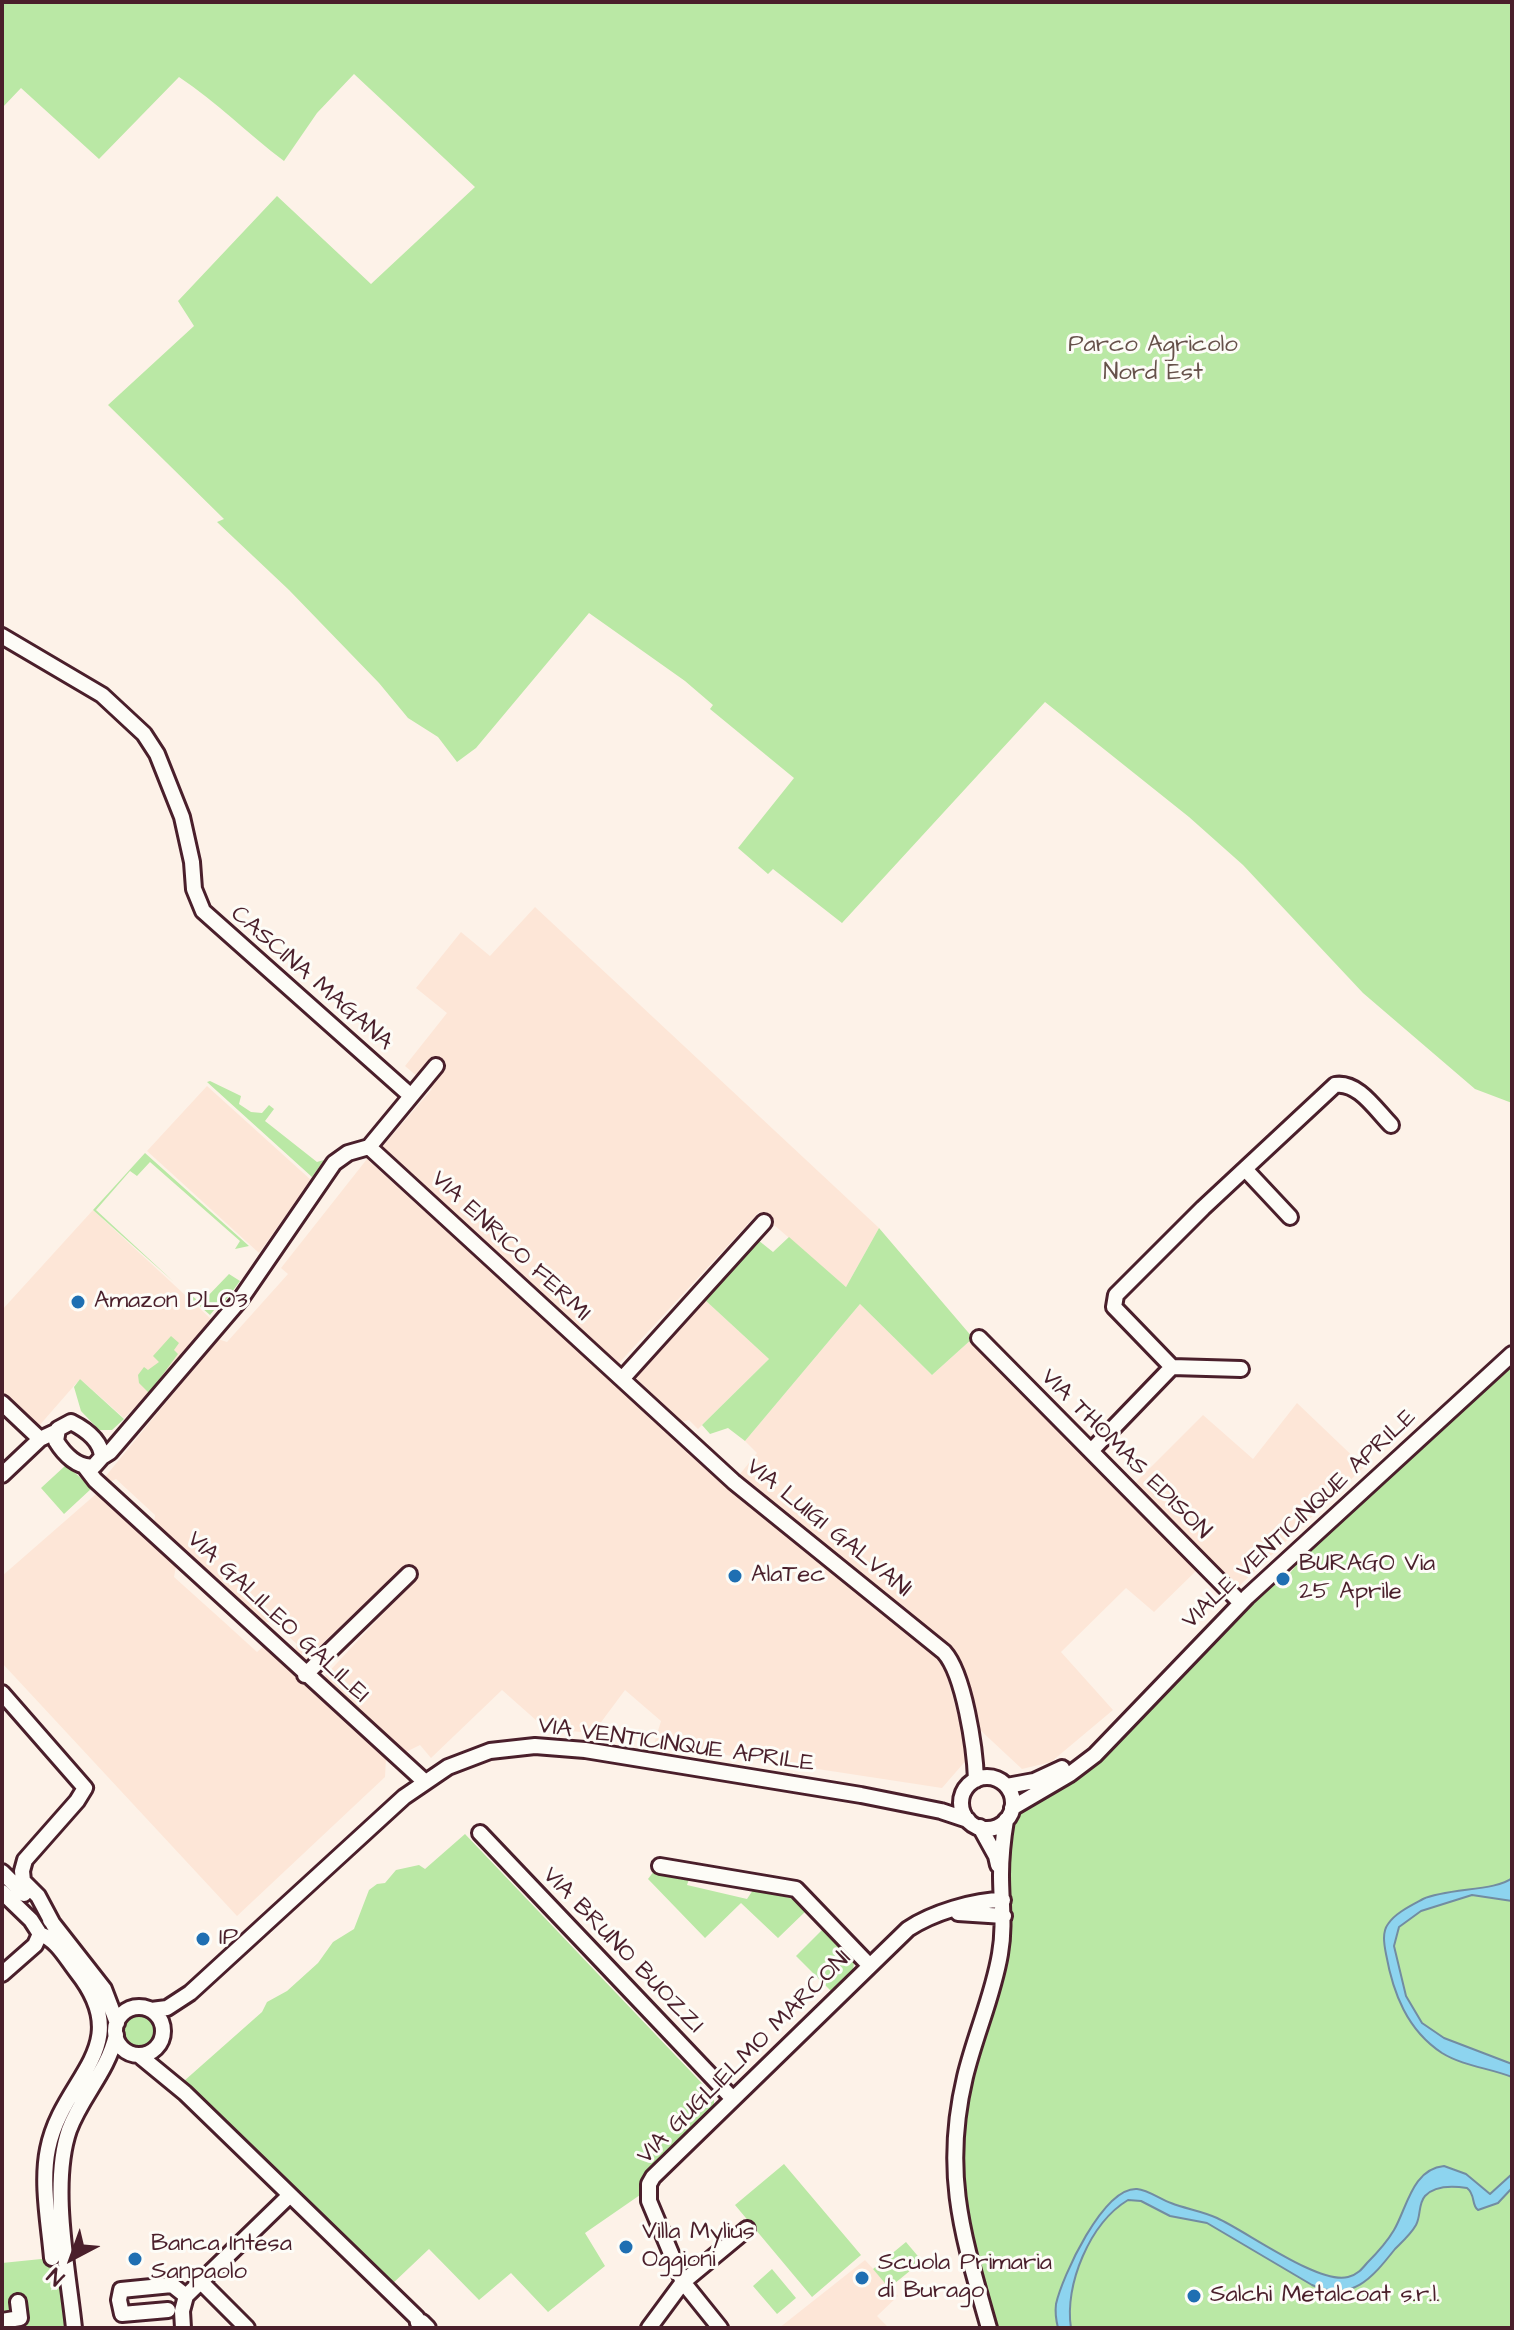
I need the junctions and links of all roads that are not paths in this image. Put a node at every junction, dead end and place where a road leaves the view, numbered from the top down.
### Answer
1 (2, 636) edge
2 (436, 1066) dead end
3 (411, 1096) junction
4 (1391, 1125) dead end
5 (369, 1147) junction
6 (1245, 1169) junction
7 (1290, 1217) dead end
8 (764, 1222) dead end
9 (979, 1338) dead end
10 (1512, 1354) edge
11 (1172, 1367) junction
12 (1241, 1369) dead end
13 (622, 1379) junction
14 (2, 1403) edge
15 (55, 1432) junction
16 (126, 1432) junction
17 (40, 1439) junction
18 (95, 1440) junction
19 (61, 1449) junction
20 (1091, 1451) junction
21 (26, 1453) junction
22 (95, 1463) junction
23 (2, 1475) edge
24 (409, 1574) dead end
25 (1241, 1603) junction
26 (305, 1675) junction
27 (2, 1693) edge
28 (1123, 1723) junction
29 (971, 1733) junction
30 (993, 1778) junction
31 (976, 1780) junction
32 (424, 1781) junction
33 (1007, 1786) junction
34 (964, 1792) junction
35 (861, 1795) junction
36 (1009, 1814) junction
37 (974, 1824) junction
38 (480, 1833) dead end
39 (660, 1866) dead end
40 (2, 1872) edge
41 (1001, 1877) junction
42 (2, 1892) edge
43 (1003, 1900) junction
44 (946, 1913) junction
45 (1004, 1916) junction
46 (54, 1926) junction
47 (40, 1934) junction
48 (870, 1966) junction
49 (2, 1974) edge
50 (104, 1989) junction
51 (190, 1993) junction
52 (135, 2007) junction
53 (151, 2010) junction
54 (116, 2029) junction
55 (162, 2038) junction
56 (137, 2056) junction
57 (101, 2076) junction
58 (185, 2093) junction
59 (732, 2098) junction
60 (289, 2196) junction
61 (747, 2229) dead end
62 (52, 2258) dead end
63 (683, 2282) junction
64 (194, 2287) junction
65 (18, 2302) dead end
66 (168, 2310) dead end
67 (2, 2321) edge
68 (420, 2326) edge
69 (74, 2328) edge
70 (183, 2328) edge
71 (247, 2328) edge
72 (649, 2328) edge
73 (720, 2328) edge
74 (989, 2328) edge

1 - 3 street, CASCINA MAGANA
2 - 3 street
3 - 5 street
4 - 6 street
5 - 13 street, VIA ENRICO FERMI
5 - 16 street
6 - 7 street
6 - 11 street
8 - 13 street
9 - 20 street, VIA THOMAS EDISON
10 - 25 street, VIALE VENTICINQUE APRILE
11 - 12 street
11 - 20 street
13 - 29 street, VIA LUIGI GALVANI
14 - 17 street
15 - 17 street
15 - 18 street
15 - 19 street
16 - 18 street
16 - 22 street
17 - 21 street
18 - 22 street
19 - 21 street
19 - 22 street
20 - 25 street, VIA THOMAS EDISON
21 - 23 street
22 - 26 street, VIA GALILEO GALILEI
24 - 26 street
25 - 28 street, VIALE VENTICINQUE APRILE
26 - 32 street, VIA GALILEO GALILEI
27 - 46 street
28 - 33 street, VIALE VENTICINQUE APRILE
28 - 36 street, VIALE VENTICINQUE APRILE
29 - 30 street, VIA LUIGI GALVANI
29 - 31 street, VIA LUIGI GALVANI
30 - 31 street
30 - 33 street
31 - 34 street
32 - 35 street, VIA VENTICINQUE APRILE
32 - 51 street, VIA VENTICINQUE APRILE
33 - 36 street
34 - 35 street, VIA VENTICINQUE APRILE
34 - 37 street
35 - 37 street, VIA VENTICINQUE APRILE
36 - 37 street
36 - 41 street
37 - 41 street
38 - 59 street, VIA BRUNO BUOZZI
39 - 48 street
40 - 46 street
41 - 43 street
42 - 47 street
43 - 44 street, VIA GUGLIELMO MARCONI
43 - 45 street
44 - 45 street, VIA GUGLIELMO MARCONI
44 - 48 street, VIA GUGLIELMO MARCONI
45 - 74 street
46 - 50 street
47 - 49 street
47 - 62 street
48 - 59 street, VIA GUGLIELMO MARCONI
50 - 52 street
50 - 54 street
51 - 53 street, VIA VENTICINQUE APRILE
51 - 55 street, VIA VENTICINQUE APRILE
52 - 53 street
52 - 54 street
53 - 55 street
54 - 56 street
54 - 57 street
55 - 56 street
55 - 58 street
56 - 57 street
56 - 58 street
57 - 69 street
58 - 60 street
59 - 63 street, VIA GUGLIELMO MARCONI
60 - 64 street
60 - 68 street
61 - 63 street
63 - 72 street
63 - 73 street
64 - 66 street
64 - 70 street
64 - 71 street
65 - 67 street

